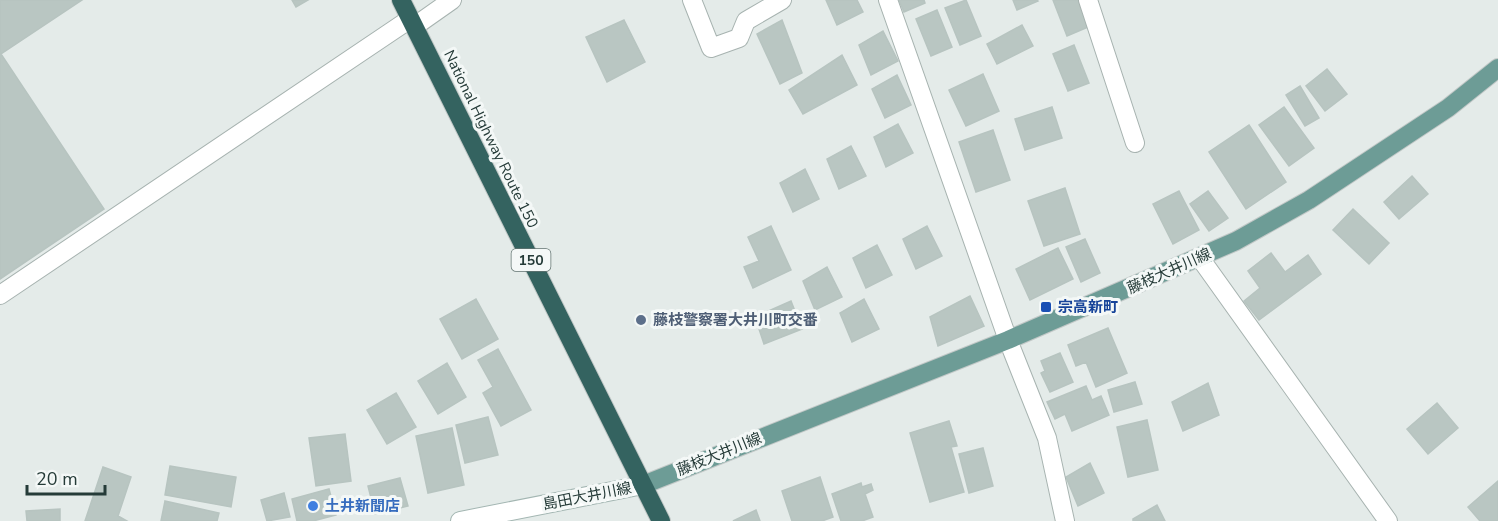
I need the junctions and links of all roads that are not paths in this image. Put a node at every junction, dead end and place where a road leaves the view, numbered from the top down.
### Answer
1 (401, 0) edge
2 (452, 0) edge
3 (692, 0) edge
4 (782, 0) edge
5 (888, 0) edge
6 (1088, 0) edge
7 (412, 22) junction
8 (1498, 68) edge
9 (1135, 143) dead end
10 (1200, 258) junction
11 (0, 295) edge
12 (1008, 340) junction
13 (643, 485) junction
14 (460, 521) edge
15 (661, 521) edge
16 (1065, 521) edge
17 (1388, 521) edge

1 - 7 highway, National Highway Route 150 / 150
2 - 7 street
3 - 4 street
5 - 12 street
6 - 9 street
7 - 11 street
7 - 13 highway, National Highway Route 150 / 150
8 - 10 main road, 藤枝大井川線
10 - 12 main road, 藤枝大井川線
10 - 17 street
12 - 13 main road, 藤枝大井川線
12 - 16 street
13 - 14 street, 島田大井川線
13 - 15 highway, National Highway Route 150 / 150

